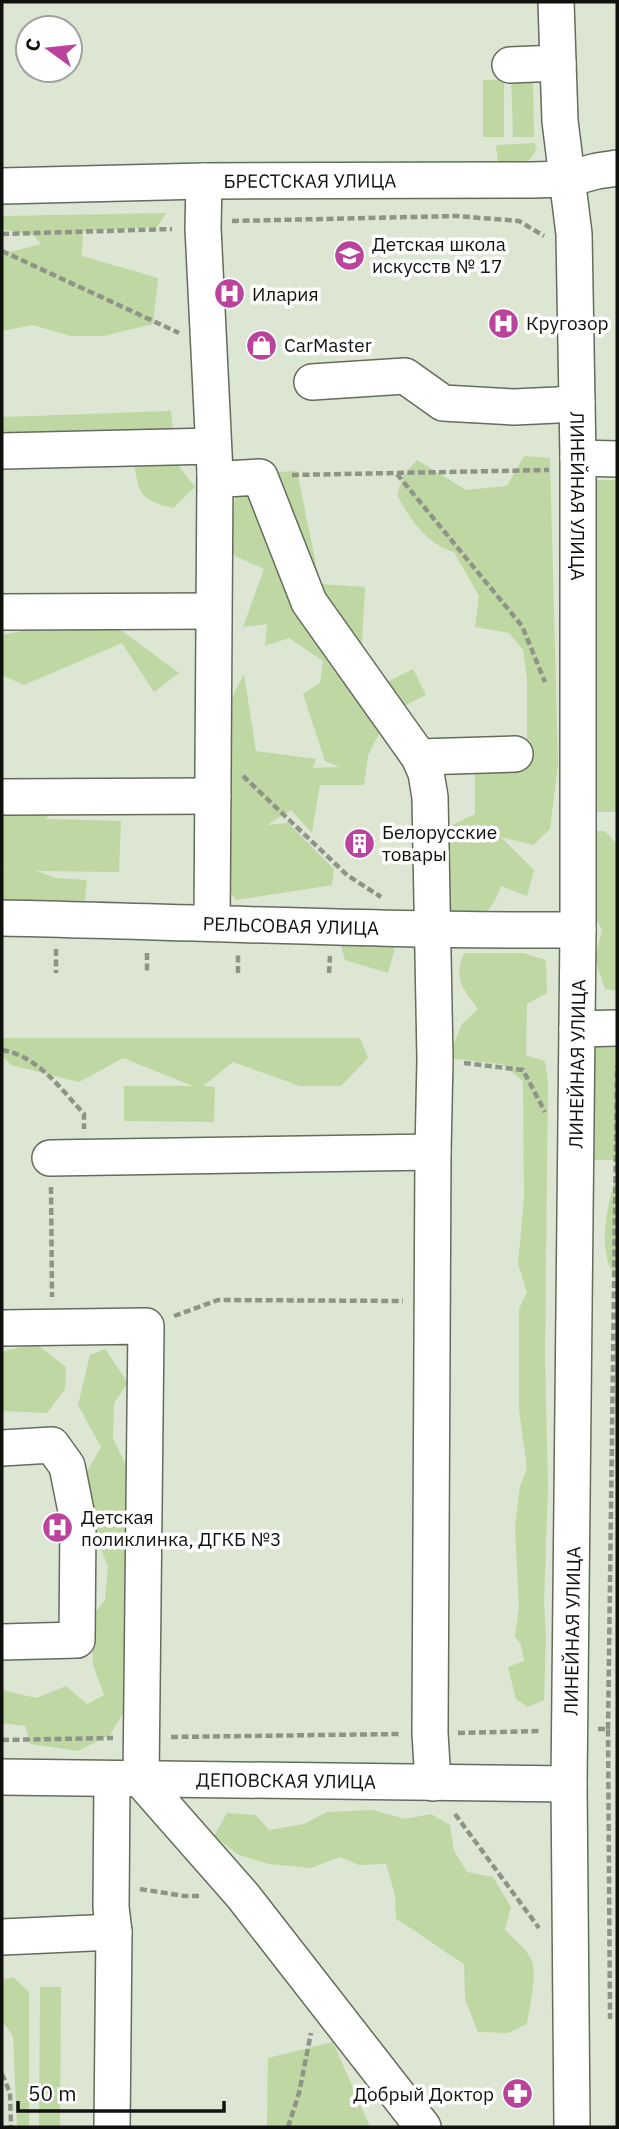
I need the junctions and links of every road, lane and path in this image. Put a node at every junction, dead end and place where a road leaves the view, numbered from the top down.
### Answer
1 (556, 2) edge
2 (558, 63) junction
3 (510, 65) dead end
4 (617, 168) edge
5 (567, 179) junction
6 (204, 181) junction
7 (2, 186) edge
8 (203, 228) junction
9 (2, 234) edge
10 (546, 237) dead end
11 (2, 251) edge
12 (208, 346) junction
13 (312, 382) dead end
14 (577, 402) junction
15 (2, 451) edge
16 (617, 459) edge
17 (214, 460) junction
18 (568, 464) junction
19 (397, 474) junction
20 (279, 476) dead end
21 (213, 611) junction
22 (2, 612) edge
23 (547, 687) dead end
24 (213, 751) junction
25 (515, 754) dead end
26 (419, 757) junction
27 (213, 796) junction
28 (2, 797) edge
29 (390, 903) dead end
30 (2, 918) edge
31 (212, 923) junction
32 (578, 930) junction
33 (433, 931) junction
34 (617, 1028) edge
35 (577, 1029) junction
36 (2, 1050) edge
37 (435, 1059) junction
38 (617, 1066) edge
39 (545, 1113) dead end
40 (433, 1153) junction
41 (50, 1158) joint
42 (86, 1158) junction
43 (432, 1302) junction
44 (53, 1326) junction
45 (146, 1326) junction
46 (2, 1328) edge
47 (2, 1448) edge
48 (2, 1642) edge
49 (608, 1729) dead end
50 (142, 1738) junction
51 (2, 1740) edge
52 (2, 1777) edge
53 (127, 1780) junction
54 (433, 1783) junction
55 (569, 1784) junction
56 (112, 1885) junction
57 (243, 1896) junction
58 (114, 1932) junction
59 (542, 1932) dead end
60 (2, 1937) edge
61 (318, 1993) junction
62 (2, 2074) edge
63 (10, 2127) edge
64 (112, 2127) edge
65 (288, 2127) edge
66 (423, 2127) edge
67 (572, 2127) edge

1 - 2 street, ЛИНЕЙНАЯ УЛИЦА
2 - 3 street
2 - 5 street, ЛИНЕЙНАЯ УЛИЦА
4 - 5 street, БРЕСТСКАЯ УЛИЦА
5 - 6 street, БРЕСТСКАЯ УЛИЦА
5 - 14 street, ЛИНЕЙНАЯ УЛИЦА
6 - 7 street, БРЕСТСКАЯ УЛИЦА
6 - 8 street
8 - 9 path
8 - 10 path
8 - 12 street
11 - 12 path
12 - 17 street
13 - 14 street
14 - 18 street, ЛИНЕЙНАЯ УЛИЦА
15 - 17 street
16 - 18 street
17 - 21 street
17 - 26 street
18 - 19 path
18 - 32 street, ЛИНЕЙНАЯ УЛИЦА
19 - 20 path
19 - 23 path
21 - 22 street
21 - 24 street
24 - 27 street
24 - 29 path
25 - 26 street
26 - 33 street
27 - 28 street
27 - 31 street
30 - 31 street, РЕЛЬСОВАЯ УЛИЦА
31 - 33 street, РЕЛЬСОВАЯ УЛИЦА
32 - 33 street, РЕЛЬСОВАЯ УЛИЦА
32 - 35 street, ЛИНЕЙНАЯ УЛИЦА
33 - 37 street
34 - 35 street
35 - 55 street, ЛИНЕЙНАЯ УЛИЦА
36 - 42 path
37 - 39 path
37 - 40 street
38 - 49 path
40 - 42 street
40 - 43 street
41 - 42 street
41 - 44 path
43 - 45 path
43 - 54 street
44 - 45 street
44 - 46 street
45 - 50 street
47 - 48 street
50 - 51 path
50 - 53 street
52 - 53 street, ДЕПОВСКАЯ УЛИЦА
53 - 54 street, ДЕПОВСКАЯ УЛИЦА
53 - 56 street
53 - 57 street
54 - 55 street, ДЕПОВСКАЯ УЛИЦА
54 - 59 path
55 - 67 street, ЛИНЕЙНАЯ УЛИЦА
56 - 57 path
56 - 58 street
57 - 61 street
58 - 60 street
58 - 64 street
61 - 65 path
61 - 66 street
62 - 63 path

